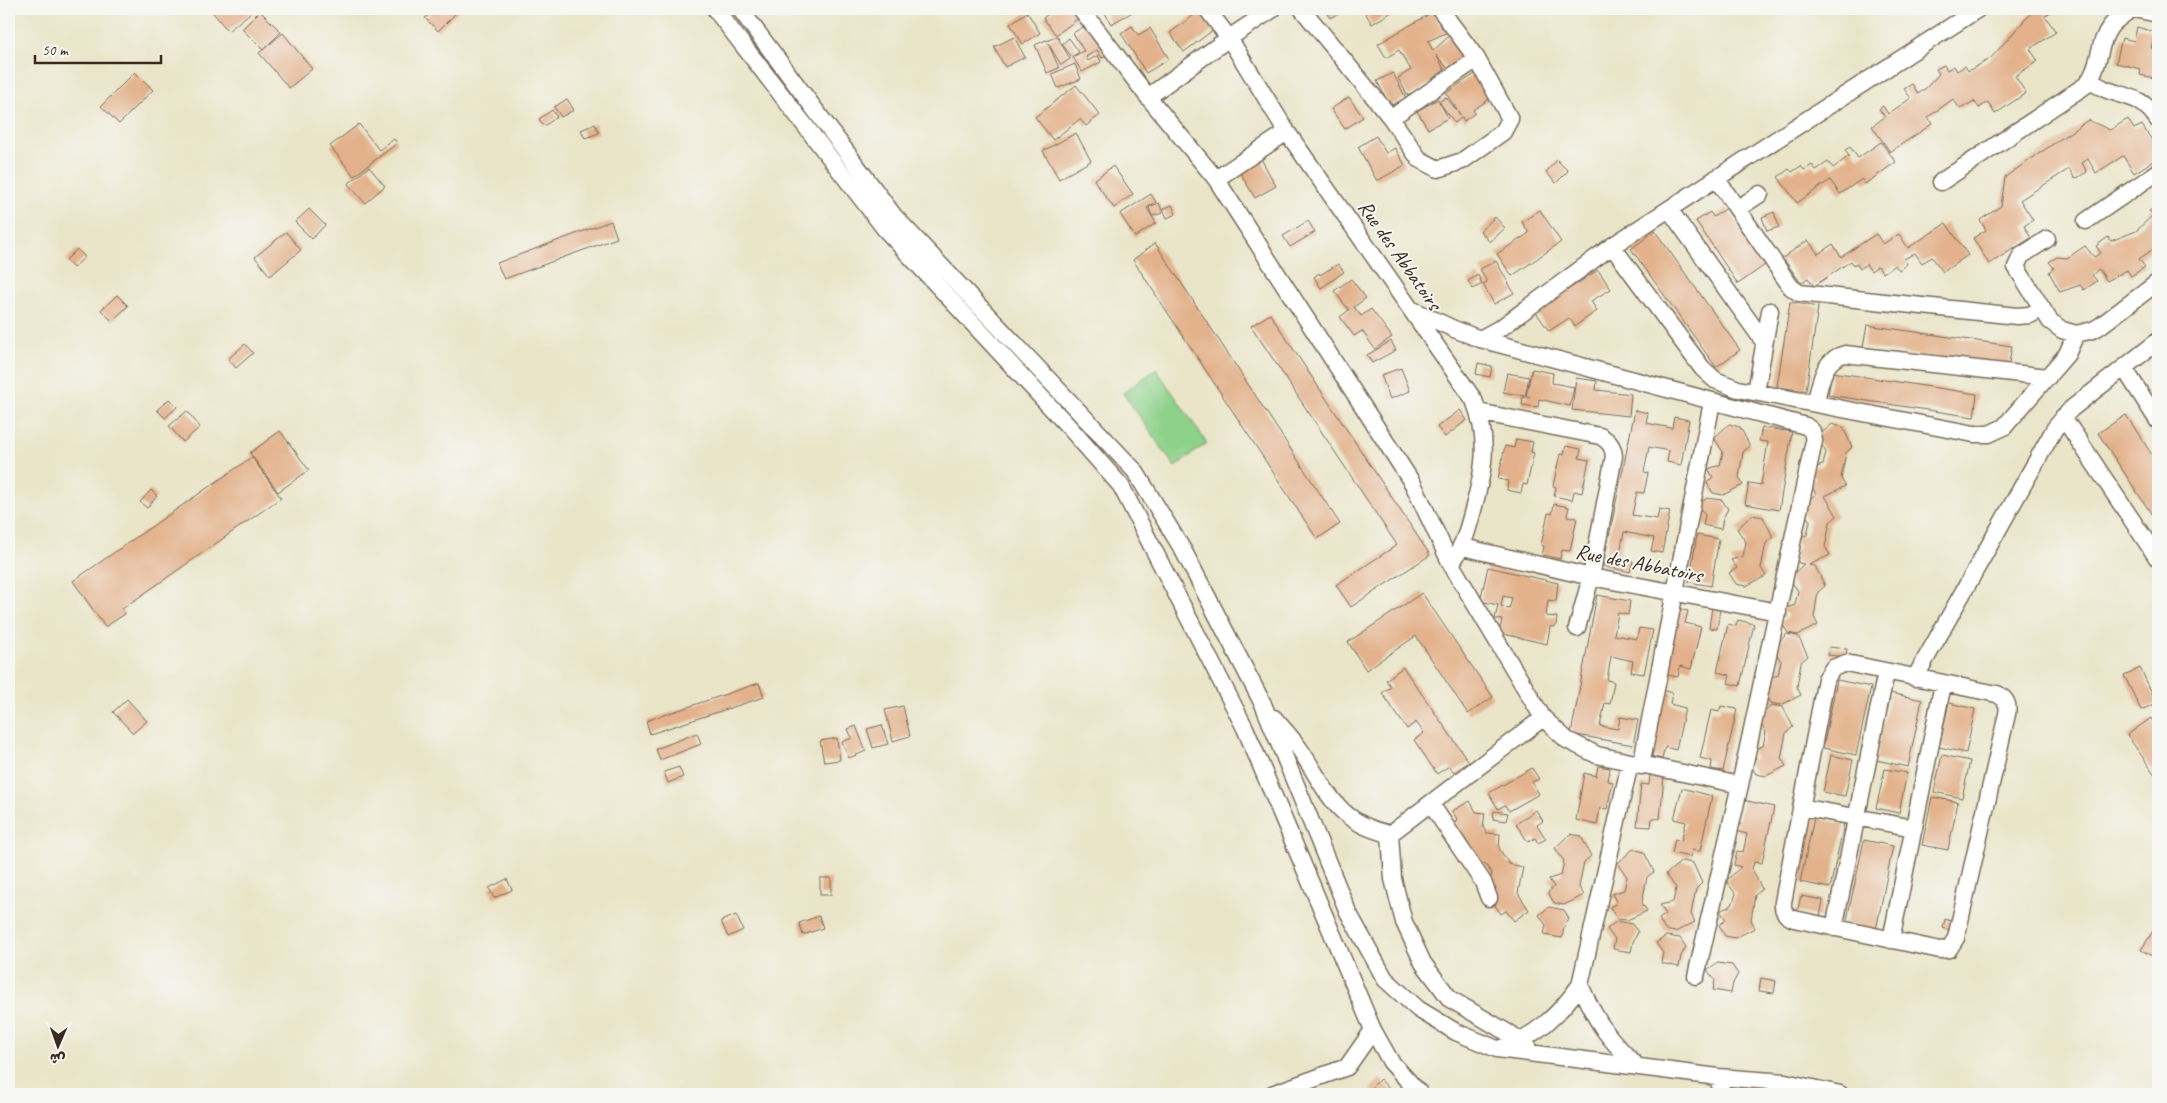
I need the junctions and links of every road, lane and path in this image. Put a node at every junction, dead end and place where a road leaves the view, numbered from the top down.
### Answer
1 (714, 9) edge
2 (740, 9) edge
3 (1081, 9) edge
4 (1207, 9) edge
5 (1273, 9) edge
6 (1302, 9) edge
7 (1440, 9) edge
8 (1978, 9) edge
9 (2133, 9) edge
10 (2158, 14) edge
11 (1229, 38) junction
12 (1477, 60) junction
13 (2090, 80) junction
14 (1148, 98) junction
15 (1390, 118) junction
16 (2158, 120) edge
17 (1287, 132) junction
18 (2158, 172) edge
19 (1716, 178) junction
20 (1216, 179) junction
21 (1942, 182) dead end
22 (1760, 194) dead end
23 (1669, 209) junction
24 (1737, 209) junction
25 (2086, 221) dead end
26 (2047, 239) dead end
27 (1612, 246) junction
28 (2158, 282) edge
29 (2042, 308) junction
30 (1412, 309) junction
31 (1770, 310) dead end
32 (1454, 329) junction
33 (2076, 334) junction
34 (1480, 339) junction
35 (2158, 341) edge
36 (1764, 342) junction
37 (1447, 359) junction
38 (2124, 368) junction
39 (2048, 377) junction
40 (1756, 392) junction
41 (1712, 402) junction
42 (1815, 403) junction
43 (1478, 412) junction
44 (2063, 417) junction
45 (2158, 421) edge
46 (1463, 547) junction
47 (2158, 559) edge
48 (1451, 564) junction
49 (1591, 577) junction
50 (1676, 592) junction
51 (1778, 612) junction
52 (1577, 628) dead end
53 (1886, 672) junction
54 (1915, 678) junction
55 (1943, 684) junction
56 (1263, 704) junction
57 (1543, 718) junction
58 (1635, 765) junction
59 (1740, 785) junction
60 (1431, 804) junction
61 (1800, 807) junction
62 (1856, 818) junction
63 (1914, 828) junction
64 (1390, 834) junction
65 (1489, 898) dead end
66 (1834, 928) junction
67 (1891, 940) junction
68 (1696, 976) dead end
69 (1580, 985) junction
70 (1373, 1030) junction
71 (1522, 1041) junction
72 (1498, 1049) junction
73 (1547, 1056) junction
74 (1638, 1067) junction
75 (1718, 1077) junction
76 (1272, 1094) edge
77 (1420, 1094) edge
78 (1722, 1094) edge
79 (1840, 1094) edge

1 - 70 street
2 - 56 street
3 - 14 street
4 - 11 street, Rue des Abbatoirs
5 - 11 street
6 - 15 street
7 - 12 street
8 - 19 street
9 - 10 street
9 - 13 street
11 - 14 street
11 - 17 street, Rue des Abbatoirs
12 - 15 street
12 - 15 street
13 - 16 street
13 - 21 street
14 - 20 street
17 - 20 street
17 - 30 street, Rue des Abbatoirs
18 - 25 street
19 - 23 street
19 - 24 street
20 - 48 street
22 - 24 street
23 - 27 street
23 - 36 street
24 - 29 street
26 - 29 street
27 - 34 street
27 - 40 street
28 - 33 street
29 - 33 street
30 - 32 street
30 - 37 street, Rue des Abbatoirs
31 - 36 street
32 - 34 street
32 - 37 street
33 - 39 street
34 - 41 street
35 - 38 street
36 - 40 street
37 - 43 street, Rue des Abbatoirs
38 - 44 street
38 - 45 street
39 - 42 street
39 - 42 street
40 - 42 street
41 - 50 street
41 - 51 street
43 - 46 street, Rue des Abbatoirs
43 - 49 street
44 - 47 street
44 - 54 street
46 - 48 street, Rue des Abbatoirs
46 - 49 street, Rue des Abbatoirs
48 - 57 street
49 - 50 street, Rue des Abbatoirs
49 - 52 street
50 - 51 street, Rue des Abbatoirs
50 - 58 street
51 - 59 street
53 - 54 street
53 - 61 street
53 - 62 street
54 - 55 street
55 - 63 street
55 - 67 street
56 - 64 street
56 - 72 street
57 - 58 street
57 - 60 street
58 - 59 street
58 - 69 street
59 - 68 street
60 - 64 street
60 - 65 street
61 - 62 street
61 - 66 street
62 - 63 street
62 - 66 street
63 - 67 street
64 - 71 street
66 - 67 street
69 - 71 street
69 - 74 street
70 - 76 street
70 - 77 street
71 - 72 street
71 - 73 street
72 - 73 street
73 - 74 street
74 - 75 street
75 - 78 street
75 - 79 street

